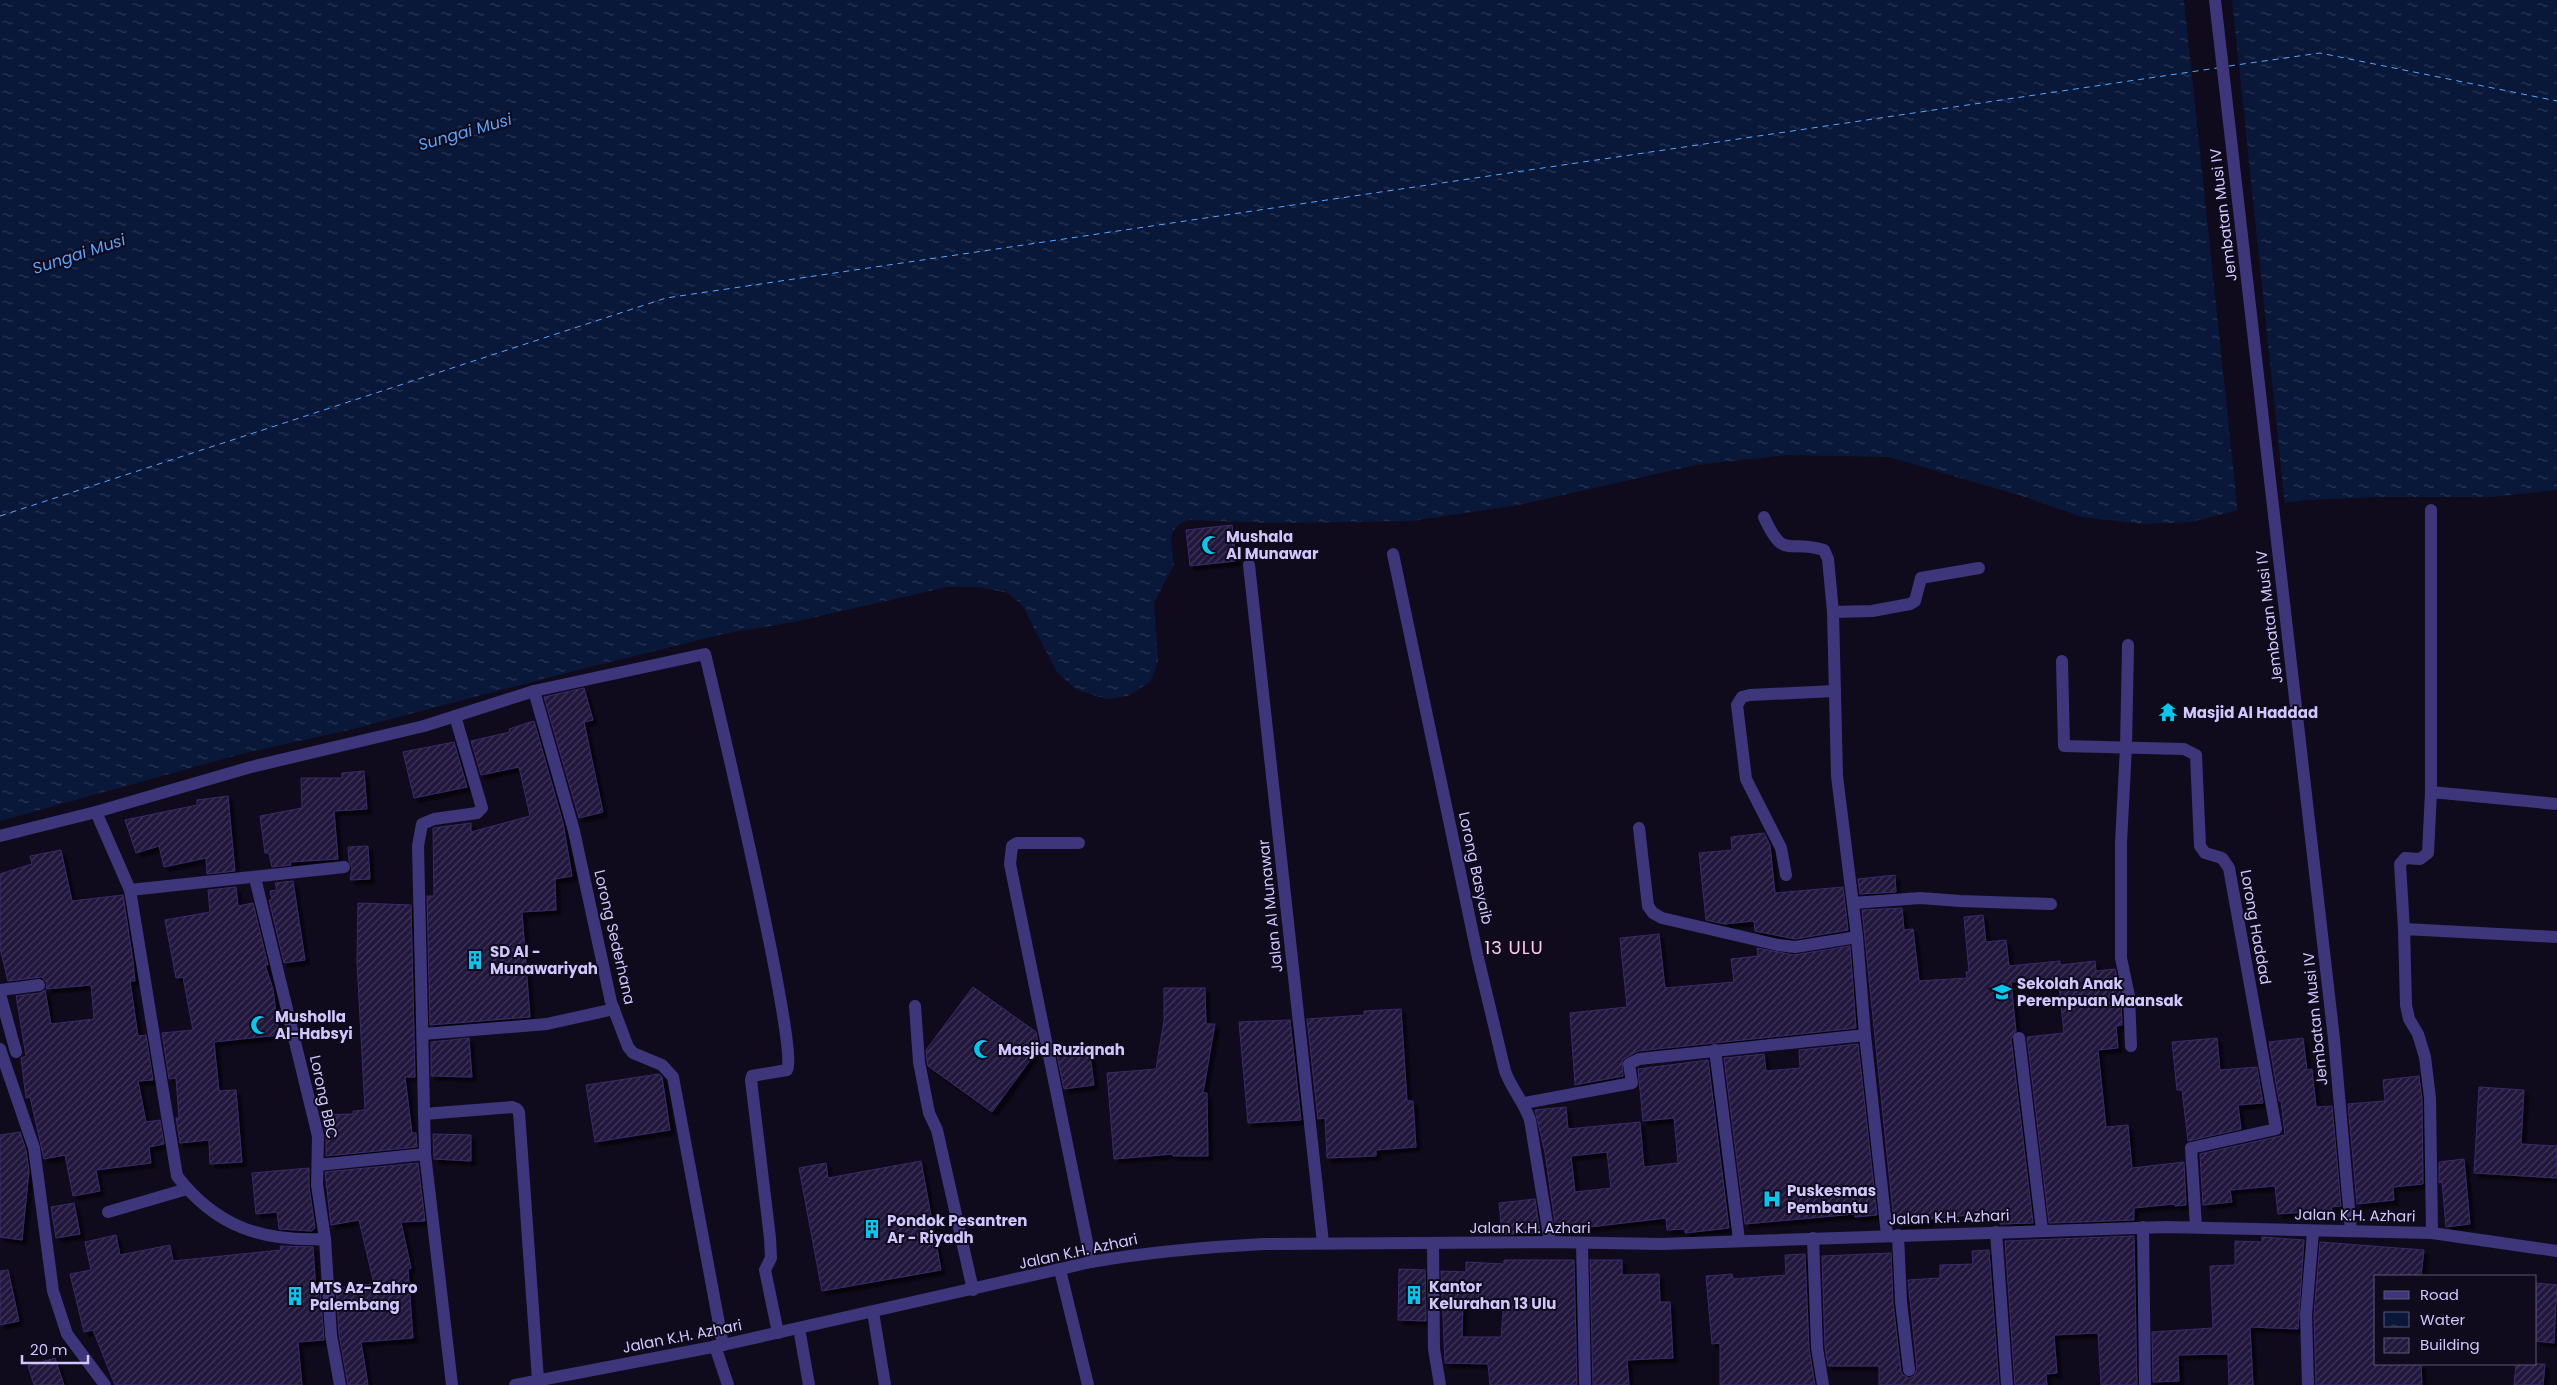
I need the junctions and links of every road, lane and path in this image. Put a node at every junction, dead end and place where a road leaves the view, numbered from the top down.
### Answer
1 (2215, 0) edge
2 (2431, 510) dead end
3 (1764, 517) dead end
4 (1393, 554) dead end
5 (1249, 565) dead end
6 (1979, 568) dead end
7 (1833, 612) junction
8 (2128, 645) dead end
9 (2062, 661) dead end
10 (534, 691) junction
11 (1835, 691) junction
12 (455, 716) junction
13 (2126, 747) junction
14 (2431, 792) junction
15 (2557, 804) edge
16 (96, 812) junction
17 (1639, 828) dead end
18 (0, 836) edge
19 (1080, 843) dead end
20 (344, 867) dead end
21 (1786, 875) dead end
22 (255, 878) junction
23 (130, 890) junction
24 (1853, 903) junction
25 (2051, 904) dead end
26 (2404, 929) junction
27 (1857, 937) junction
28 (2557, 937) edge
29 (39, 985) dead end
30 (0, 992) edge
31 (915, 1006) dead end
32 (614, 1009) junction
33 (423, 1034) junction
34 (1865, 1035) junction
35 (2019, 1038) dead end
36 (2131, 1046) dead end
37 (0, 1049) edge
38 (1715, 1050) junction
39 (16, 1052) dead end
40 (1524, 1103) junction
41 (424, 1114) junction
42 (425, 1154) junction
43 (318, 1165) junction
44 (186, 1189) junction
45 (108, 1212) dead end
46 (2144, 1227) junction
47 (2196, 1227) junction
48 (2042, 1230) junction
49 (2313, 1231) junction
50 (2351, 1231) junction
51 (1996, 1232) junction
52 (2432, 1233) junction
53 (1892, 1235) junction
54 (325, 1238) junction
55 (1813, 1238) junction
56 (1739, 1240) junction
57 (1550, 1242) junction
58 (1323, 1243) junction
59 (1433, 1243) junction
60 (1582, 1243) junction
61 (2557, 1251) edge
62 (1091, 1262) junction
63 (1060, 1270) junction
64 (973, 1290) junction
65 (873, 1312) junction
66 (799, 1328) junction
67 (778, 1333) junction
68 (719, 1345) junction
69 (1910, 1370) dead end
70 (538, 1380) junction
71 (572, 1380) edge
72 (105, 1385) edge
73 (340, 1385) edge
74 (452, 1385) edge
75 (516, 1385) edge
76 (728, 1385) edge
77 (809, 1385) edge
78 (885, 1385) edge
79 (1088, 1385) edge
80 (1440, 1385) edge
81 (1585, 1385) edge
82 (1823, 1385) edge
83 (2007, 1385) edge
84 (2145, 1385) edge
85 (2308, 1385) edge

1 - 50 street, Jembatan Musi IV
2 - 14 street
3 - 7 street
4 - 40 street, Lorong Basyaib
5 - 58 street, Jalan Al Munawar
6 - 7 street
7 - 11 street
8 - 13 street
9 - 13 street, Lorong Haddad
10 - 12 street
10 - 32 street, Lorong Sederhana
10 - 67 street
11 - 21 street
11 - 24 street
12 - 16 street
12 - 33 street
13 - 36 street
13 - 47 street, Lorong Haddad
14 - 15 street
14 - 26 street
16 - 18 street
16 - 23 street
17 - 27 street
19 - 62 street
20 - 22 street
22 - 23 street
22 - 43 street, Lorong BBC
23 - 44 street
24 - 25 street
24 - 27 street
26 - 28 street
26 - 52 street
27 - 34 street
29 - 30 street
30 - 39 street
31 - 64 street
32 - 33 street
32 - 68 street, Lorong Sederhana
33 - 41 street
34 - 38 street
34 - 53 street
35 - 48 street
37 - 72 street
38 - 40 street
38 - 56 street
40 - 57 street, Lorong Basyaib
41 - 42 street
41 - 70 street
42 - 43 street
42 - 74 street
43 - 54 street, Lorong BBC
44 - 45 street
44 - 54 street
46 - 47 street, Jalan K.H. Azhari
46 - 48 street, Jalan K.H. Azhari
46 - 84 street
47 - 49 street, Jalan K.H. Azhari
48 - 51 street, Jalan K.H. Azhari
49 - 50 street, Jalan K.H. Azhari
49 - 85 street
50 - 52 street, Jalan K.H. Azhari
51 - 53 street, Jalan K.H. Azhari
51 - 83 street
52 - 61 street, Jalan K.H. Azhari
53 - 55 street, Jalan K.H. Azhari
53 - 69 street
54 - 73 street, Lorong BBC
55 - 56 street, Jalan K.H. Azhari
55 - 82 street
56 - 60 street, Jalan K.H. Azhari
57 - 59 street, Jalan K.H. Azhari
57 - 60 street, Jalan K.H. Azhari
58 - 59 street, Jalan K.H. Azhari
58 - 62 street, Jalan K.H. Azhari
59 - 80 street
60 - 81 street
62 - 63 street, Jalan K.H. Azhari
63 - 64 street, Jalan K.H. Azhari
63 - 79 street
64 - 65 street, Jalan K.H. Azhari
65 - 66 street, Jalan K.H. Azhari
65 - 78 street
66 - 67 street, Jalan K.H. Azhari
66 - 77 street
67 - 68 street, Jalan K.H. Azhari
68 - 71 street, Jalan K.H. Azhari
68 - 76 street, Lorong Sederhana
70 - 71 street, Jalan K.H. Azhari
70 - 75 street, Jalan K.H. Azhari

